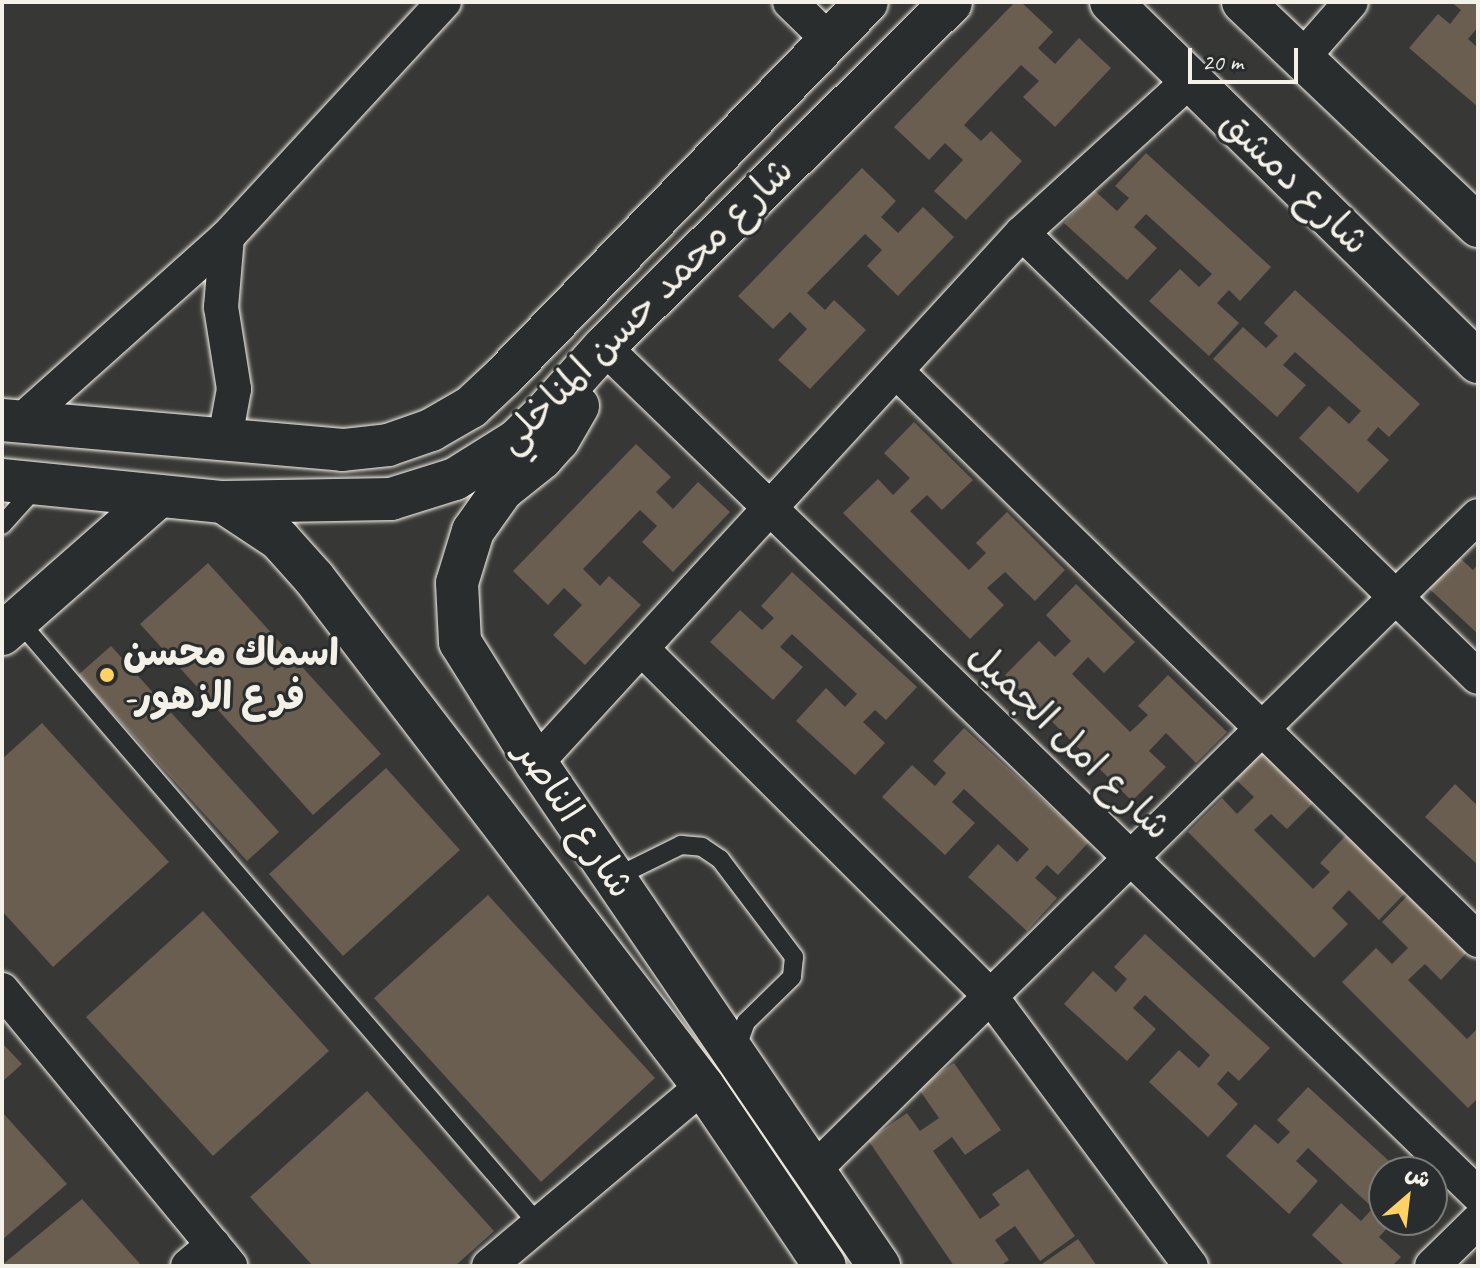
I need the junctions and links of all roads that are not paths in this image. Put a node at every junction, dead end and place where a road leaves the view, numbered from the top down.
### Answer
1 (444, 2) edge
2 (790, 2) edge
3 (867, 2) edge
4 (951, 2) edge
5 (1111, 2) edge
6 (1243, 2) edge
7 (1351, 2) edge
8 (829, 40) junction
9 (1302, 58) junction
10 (1190, 80) junction
11 (730, 142) junction
12 (771, 181) junction
13 (1478, 226) edge
14 (1022, 233) junction
15 (227, 237) junction
16 (598, 353) junction
17 (1478, 362) edge
18 (896, 371) junction
19 (11, 421) edge
20 (225, 438) junction
21 (20, 482) edge
22 (159, 496) junction
23 (223, 502) junction
24 (770, 509) junction
25 (1478, 516) edge
26 (2, 525) edge
27 (1396, 597) junction
28 (10, 627) edge
29 (642, 649) junction
30 (1478, 677) edge
31 (1262, 729) junction
32 (536, 763) junction
33 (1131, 859) junction
34 (614, 878) junction
35 (1478, 940) edge
36 (2, 990) edge
37 (991, 997) junction
38 (736, 1057) junction
39 (703, 1086) junction
40 (813, 1171) junction
41 (1478, 1195) edge
42 (1478, 1221) edge
43 (538, 1224) junction
44 (210, 1259) edge
45 (503, 1262) edge
46 (825, 1266) edge
47 (879, 1266) edge
48 (1191, 1266) edge
49 (1432, 1266) edge

1 - 15 street
2 - 8 street
3 - 8 street, شارع محمد حسن المناخلي
4 - 12 street, شارع محمد حسن المناخلي
5 - 10 street, شارع دمشق
6 - 9 street
7 - 9 street
8 - 11 street, شارع محمد حسن المناخلي
9 - 13 street
10 - 14 street
10 - 17 street, شارع دمشق
11 - 12 street
11 - 20 street, شارع محمد حسن المناخلي
12 - 16 street, شارع محمد حسن المناخلي
14 - 18 street
14 - 27 street
15 - 19 street
15 - 20 street
16 - 23 street, شارع محمد حسن المناخلي
16 - 24 street, شارع امل الجميل
16 - 32 street, شارع الناصر
18 - 24 street
18 - 31 street
19 - 20 street, شارع محمد حسن المناخلي
21 - 22 street, شارع محمد حسن المناخلي
21 - 26 lane
22 - 23 street, شارع محمد حسن المناخلي
22 - 28 street
23 - 39 street, شارع الناصر
24 - 29 street
24 - 33 street, شارع امل الجميل
25 - 27 street
27 - 30 street
27 - 31 street
28 - 43 lane
29 - 32 street
29 - 37 street
31 - 33 street
31 - 35 street
32 - 34 street, شارع الناصر
33 - 37 street
33 - 41 street, شارع امل الجميل
34 - 38 street, شارع الناصر
34 - 38 lane
36 - 44 street
37 - 40 street
37 - 48 street
38 - 40 street, شارع الناصر
39 - 43 street
39 - 46 street, شارع الناصر
40 - 47 street, شارع الناصر
42 - 49 street
43 - 45 street

